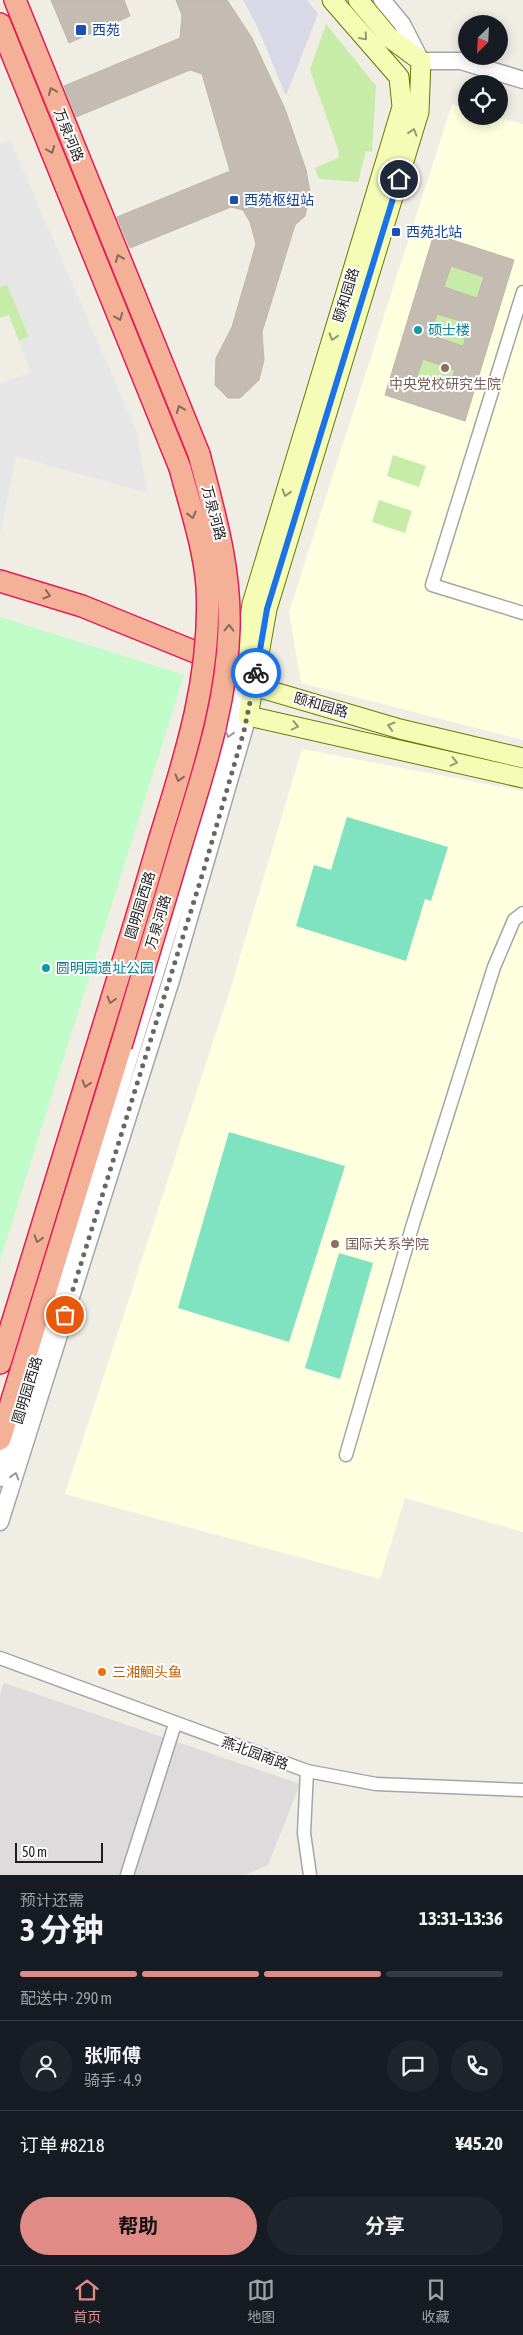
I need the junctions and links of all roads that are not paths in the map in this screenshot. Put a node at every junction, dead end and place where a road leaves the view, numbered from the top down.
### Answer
1 (15, 0) edge
2 (332, 0) edge
3 (358, 0) edge
4 (382, 0) edge
5 (0, 24) edge
6 (422, 60) junction
7 (400, 77) junction
8 (523, 80) edge
9 (523, 292) edge
10 (180, 468) joint
11 (0, 581) edge
12 (523, 613) edge
13 (248, 677) junction
14 (248, 716) junction
15 (523, 758) edge
16 (523, 778) edge
17 (523, 913) edge
18 (121, 1046) joint
19 (0, 1363) edge
20 (0, 1439) edge
21 (346, 1456) dead end
22 (0, 1478) edge
23 (0, 1522) edge
24 (0, 1658) edge
25 (175, 1724) junction
26 (307, 1771) junction
27 (523, 1790) edge
28 (127, 1875) edge
29 (310, 1875) edge

18 -> 1 highway, 万泉河路, bridge
2 -> 7 main road
3 - 6 main road
4 - 6 street
5 -> 10 highway, 万泉河路
6 - 7 street
6 - 8 street
13 -> 6 main road, 颐和园路
7 -> 13 main road, 颐和园路
9 - 12 street
10 -> 19 highway, 圆明园西路, bridge
11 -> 13 highway
13 - 14 main road
15 -> 13 main road, 颐和园路
13 -> 22 street, 圆明园西路
14 -> 16 main road, 颐和园路
23 -> 14 street, 圆明园西路
17 - 21 street
18 - 20 highway, 圆明园西路
24 - 25 street, 燕北园南路
25 - 26 street, 燕北园南路
25 - 28 street
26 - 27 street, 燕北园南路
26 - 29 street

